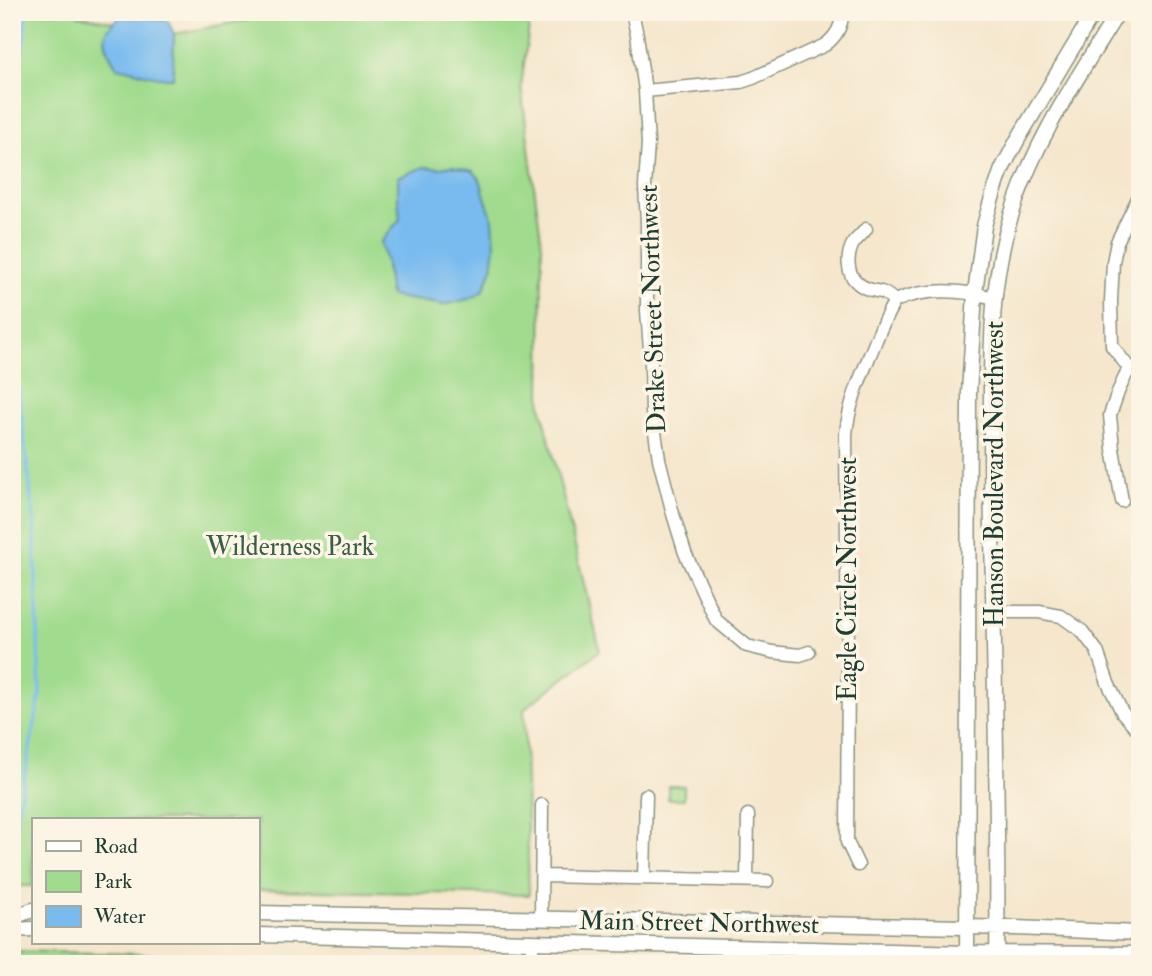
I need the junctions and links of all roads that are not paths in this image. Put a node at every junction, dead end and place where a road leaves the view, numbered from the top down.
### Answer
1 (632, 12) edge
2 (843, 12) edge
3 (1094, 12) edge
4 (1118, 12) edge
5 (645, 91) junction
6 (1140, 194) edge
7 (866, 229) dead end
8 (975, 293) junction
9 (995, 298) junction
10 (895, 301) junction
11 (1135, 371) edge
12 (1122, 501) dead end
13 (993, 612) junction
14 (808, 652) dead end
15 (1140, 732) edge
16 (646, 794) dead end
17 (542, 805) dead end
18 (748, 815) dead end
19 (858, 865) dead end
20 (542, 876) junction
21 (644, 878) junction
22 (747, 880) junction
23 (767, 881) dead end
24 (12, 909) edge
25 (32, 910) edge
26 (32, 910) edge
27 (259, 914) edge
28 (12, 917) edge
29 (541, 918) junction
30 (967, 928) junction
31 (32, 929) edge
32 (997, 929) junction
33 (12, 930) edge
34 (1140, 933) edge
35 (259, 935) edge
36 (532, 942) junction
37 (1140, 954) edge
38 (967, 958) edge
39 (998, 958) edge
40 (532, 964) edge

1 - 5 street, Drake Street Northwest
2 - 5 street
3 - 8 main road, Hanson Boulevard Northwest
4 - 9 main road, Hanson Boulevard Northwest
5 - 14 street, Drake Street Northwest
6 - 11 street
7 - 10 street
8 - 9 street
8 - 10 street
8 - 30 main road, Hanson Boulevard Northwest
9 - 13 main road, Hanson Boulevard Northwest
10 - 19 street, Eagle Circle Northwest
11 - 12 street
13 - 15 street
13 - 32 main road, Hanson Boulevard Northwest
16 - 21 street
17 - 20 street
18 - 22 street
20 - 21 street
20 - 29 street
21 - 22 street
22 - 23 street
24 - 25 main road
26 - 28 main road
27 - 29 main road, Main Street Northwest
29 - 30 main road, Main Street Northwest
30 - 32 main road, Main Street Northwest
30 - 38 main road, Hanson Boulevard Northwest
31 - 33 main road
32 - 34 main road, Main Street Northwest
32 - 39 main road, Hanson Boulevard Northwest
35 - 36 main road, Main Street Northwest
36 - 38 main road, Main Street Northwest
36 - 40 street
37 - 39 main road, Main Street Northwest
38 - 39 main road, Main Street Northwest

